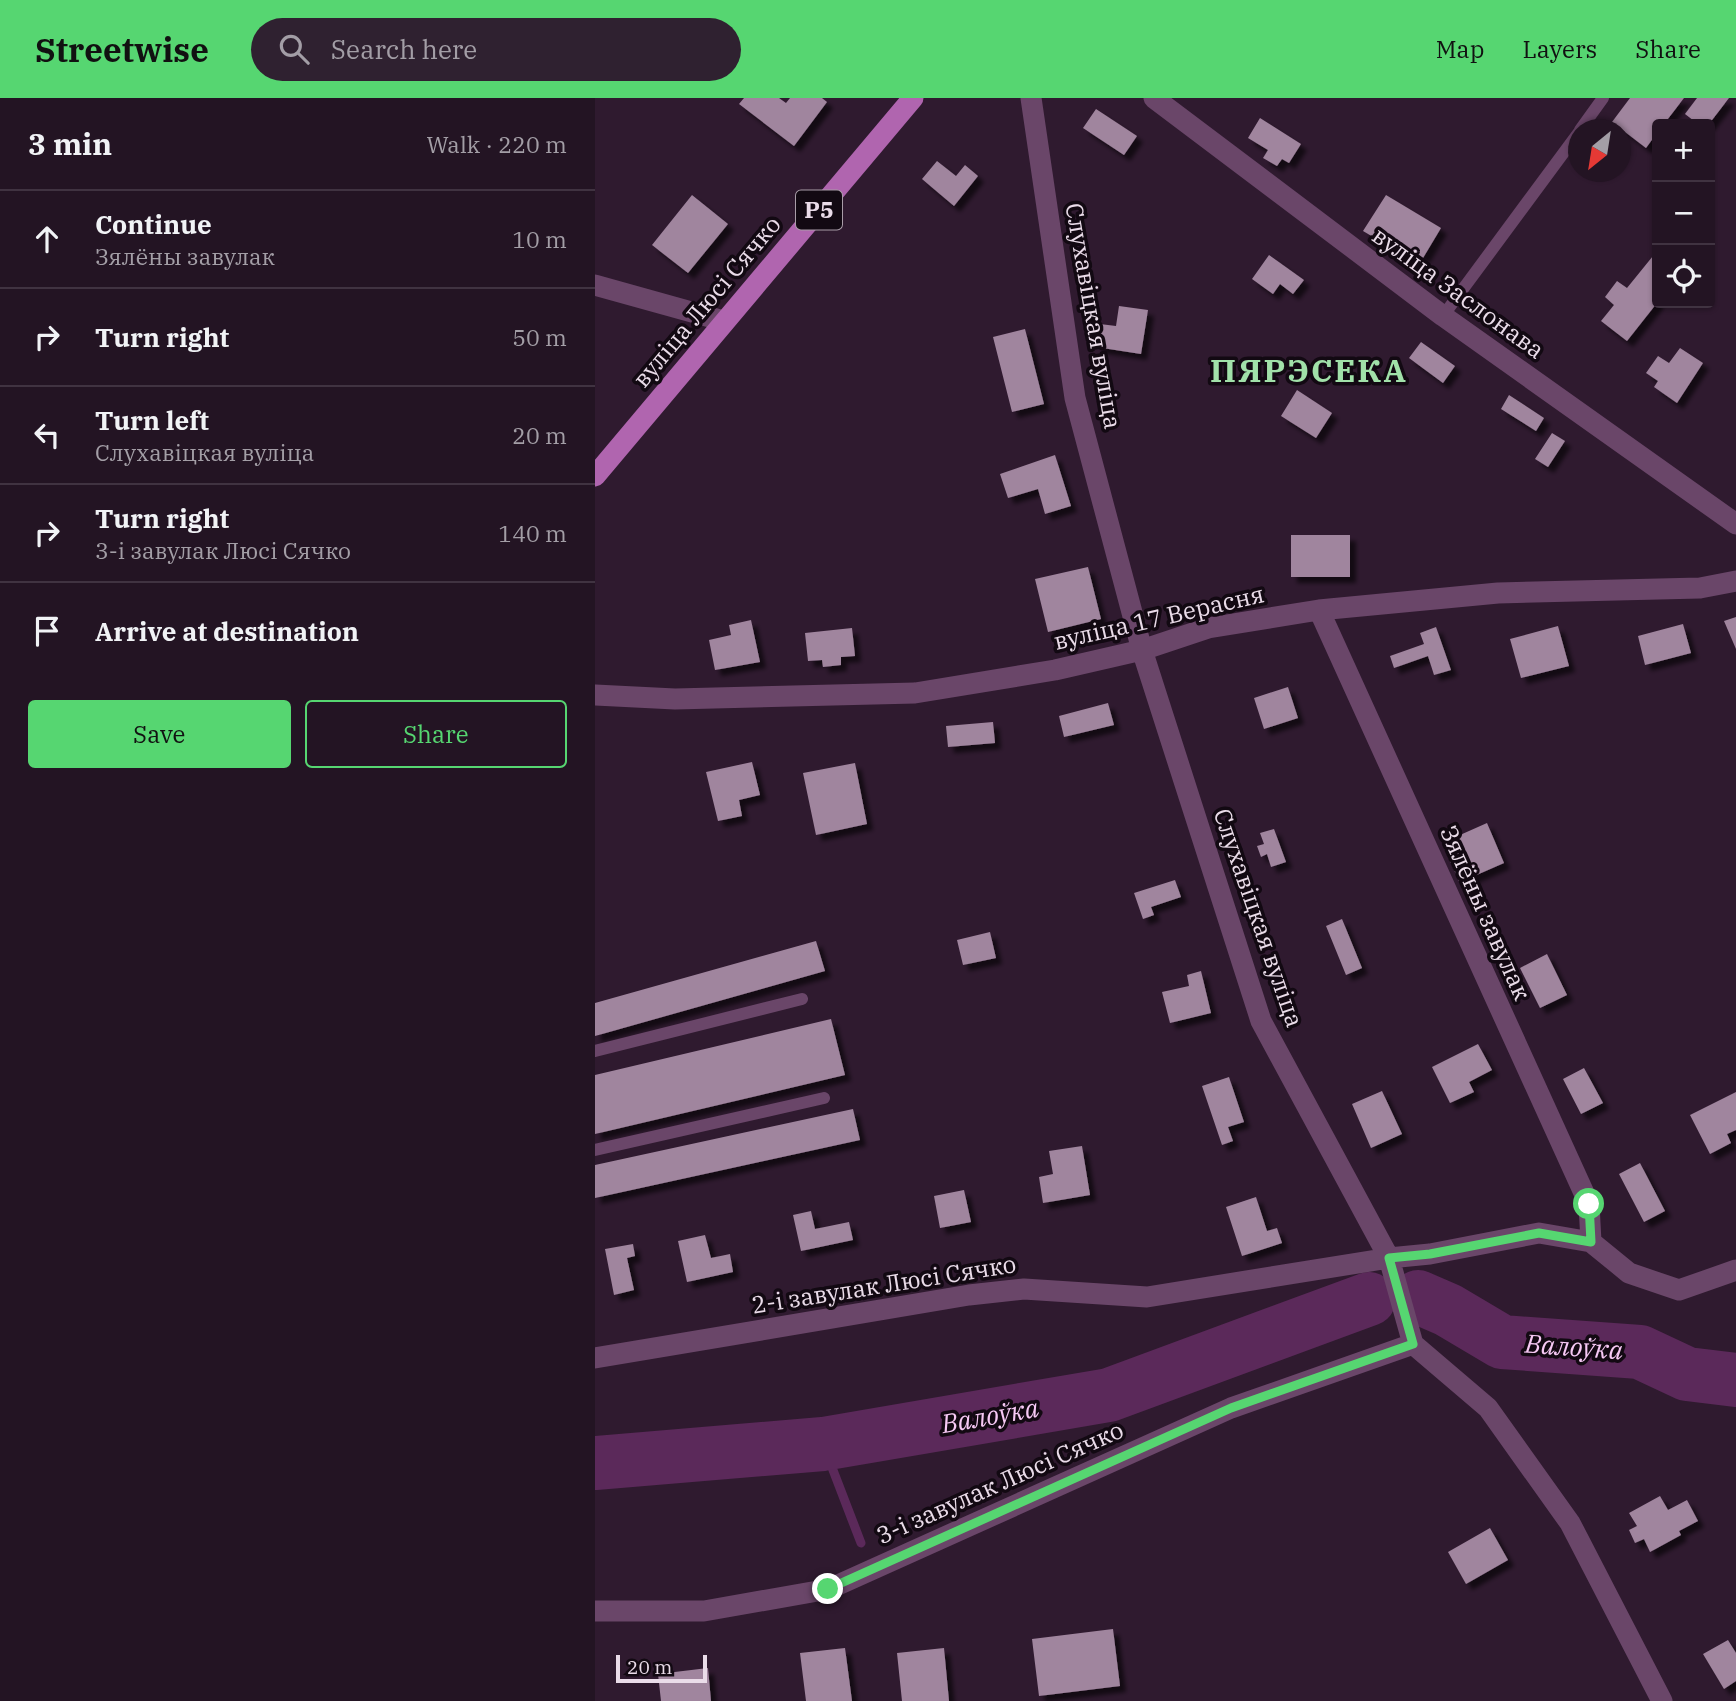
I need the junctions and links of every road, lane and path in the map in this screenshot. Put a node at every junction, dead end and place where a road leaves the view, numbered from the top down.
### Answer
1 (913, 98) edge
2 (1031, 98) edge
3 (1154, 98) edge
4 (1603, 98) edge
5 (1588, 119) edge
6 (1568, 146) edge
7 (595, 285) edge
8 (1443, 316) junction
9 (725, 321) junction
10 (595, 476) edge
11 (1736, 524) edge
12 (1736, 581) edge
13 (1319, 610) junction
14 (1142, 650) junction
15 (595, 695) edge
16 (802, 999) dead end
17 (595, 1051) edge
18 (824, 1098) dead end
19 (595, 1150) edge
20 (1591, 1242) junction
21 (1389, 1258) junction
22 (1736, 1270) edge
23 (1413, 1344) junction
24 (595, 1358) edge
25 (595, 1611) edge
26 (1661, 1701) edge

1 - 9 main road, вуліца Люсі Сячко / Р5
2 - 14 street, Слухавіцкая вуліца
3 - 8 street, вуліца Заслонава
4 - 5 lane
6 - 8 lane
7 - 9 street
8 - 11 street, вуліца Заслонава
9 - 10 main road, вуліца Люсі Сячко / Р5
12 - 13 street, вуліца 17 Верасня
13 - 14 street, вуліца 17 Верасня
13 - 20 street, Зялёны завулак
14 - 15 street, вуліца 17 Верасня
14 - 21 street, Слухавіцкая вуліца
16 - 17 lane
18 - 19 lane
20 - 21 street, 2-і завулак Люсі Сячко
20 - 22 street
21 - 23 street, Слухавіцкая вуліца
21 - 24 street, 2-і завулак Люсі Сячко
23 - 25 street, 3-і завулак Люсі Сячко
23 - 26 street

